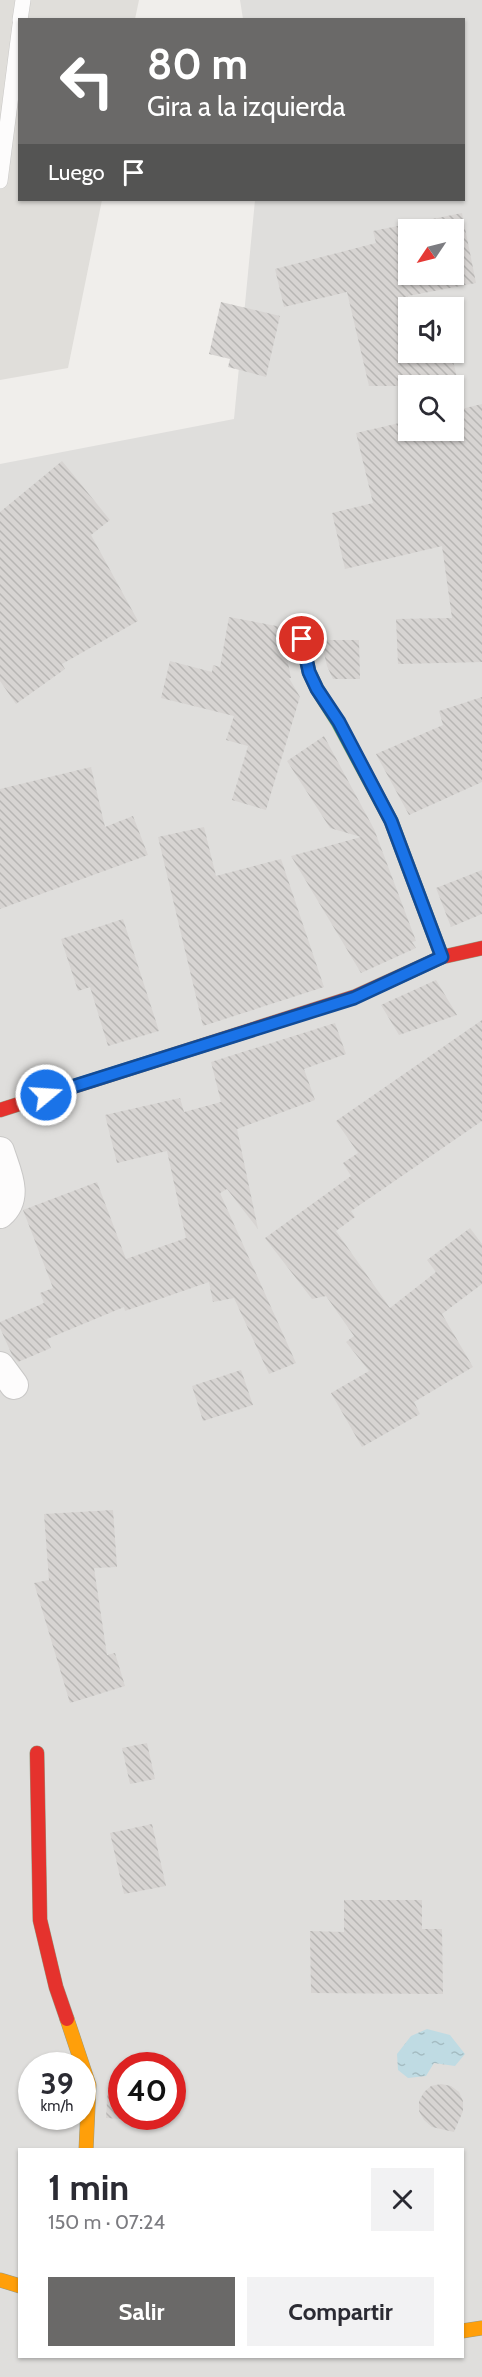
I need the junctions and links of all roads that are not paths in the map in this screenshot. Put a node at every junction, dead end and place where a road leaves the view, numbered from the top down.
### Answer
1 (23, 0) edge
2 (20, 18) edge
3 (18, 41) edge
4 (0, 181) edge
5 (302, 639) dead end
6 (482, 948) edge
7 (442, 957) junction
8 (0, 1110) edge
9 (0, 1151) edge
10 (0, 1214) edge
11 (37, 1754) dead end
12 (86, 2148) edge
13 (0, 2280) edge
14 (18, 2285) edge
15 (482, 2328) edge
16 (464, 2331) edge

1 - 2 lane
3 - 4 lane
5 - 7 street
6 - 7 street
7 - 8 street
9 - 10 street
11 - 12 street
13 - 14 street
15 - 16 street

